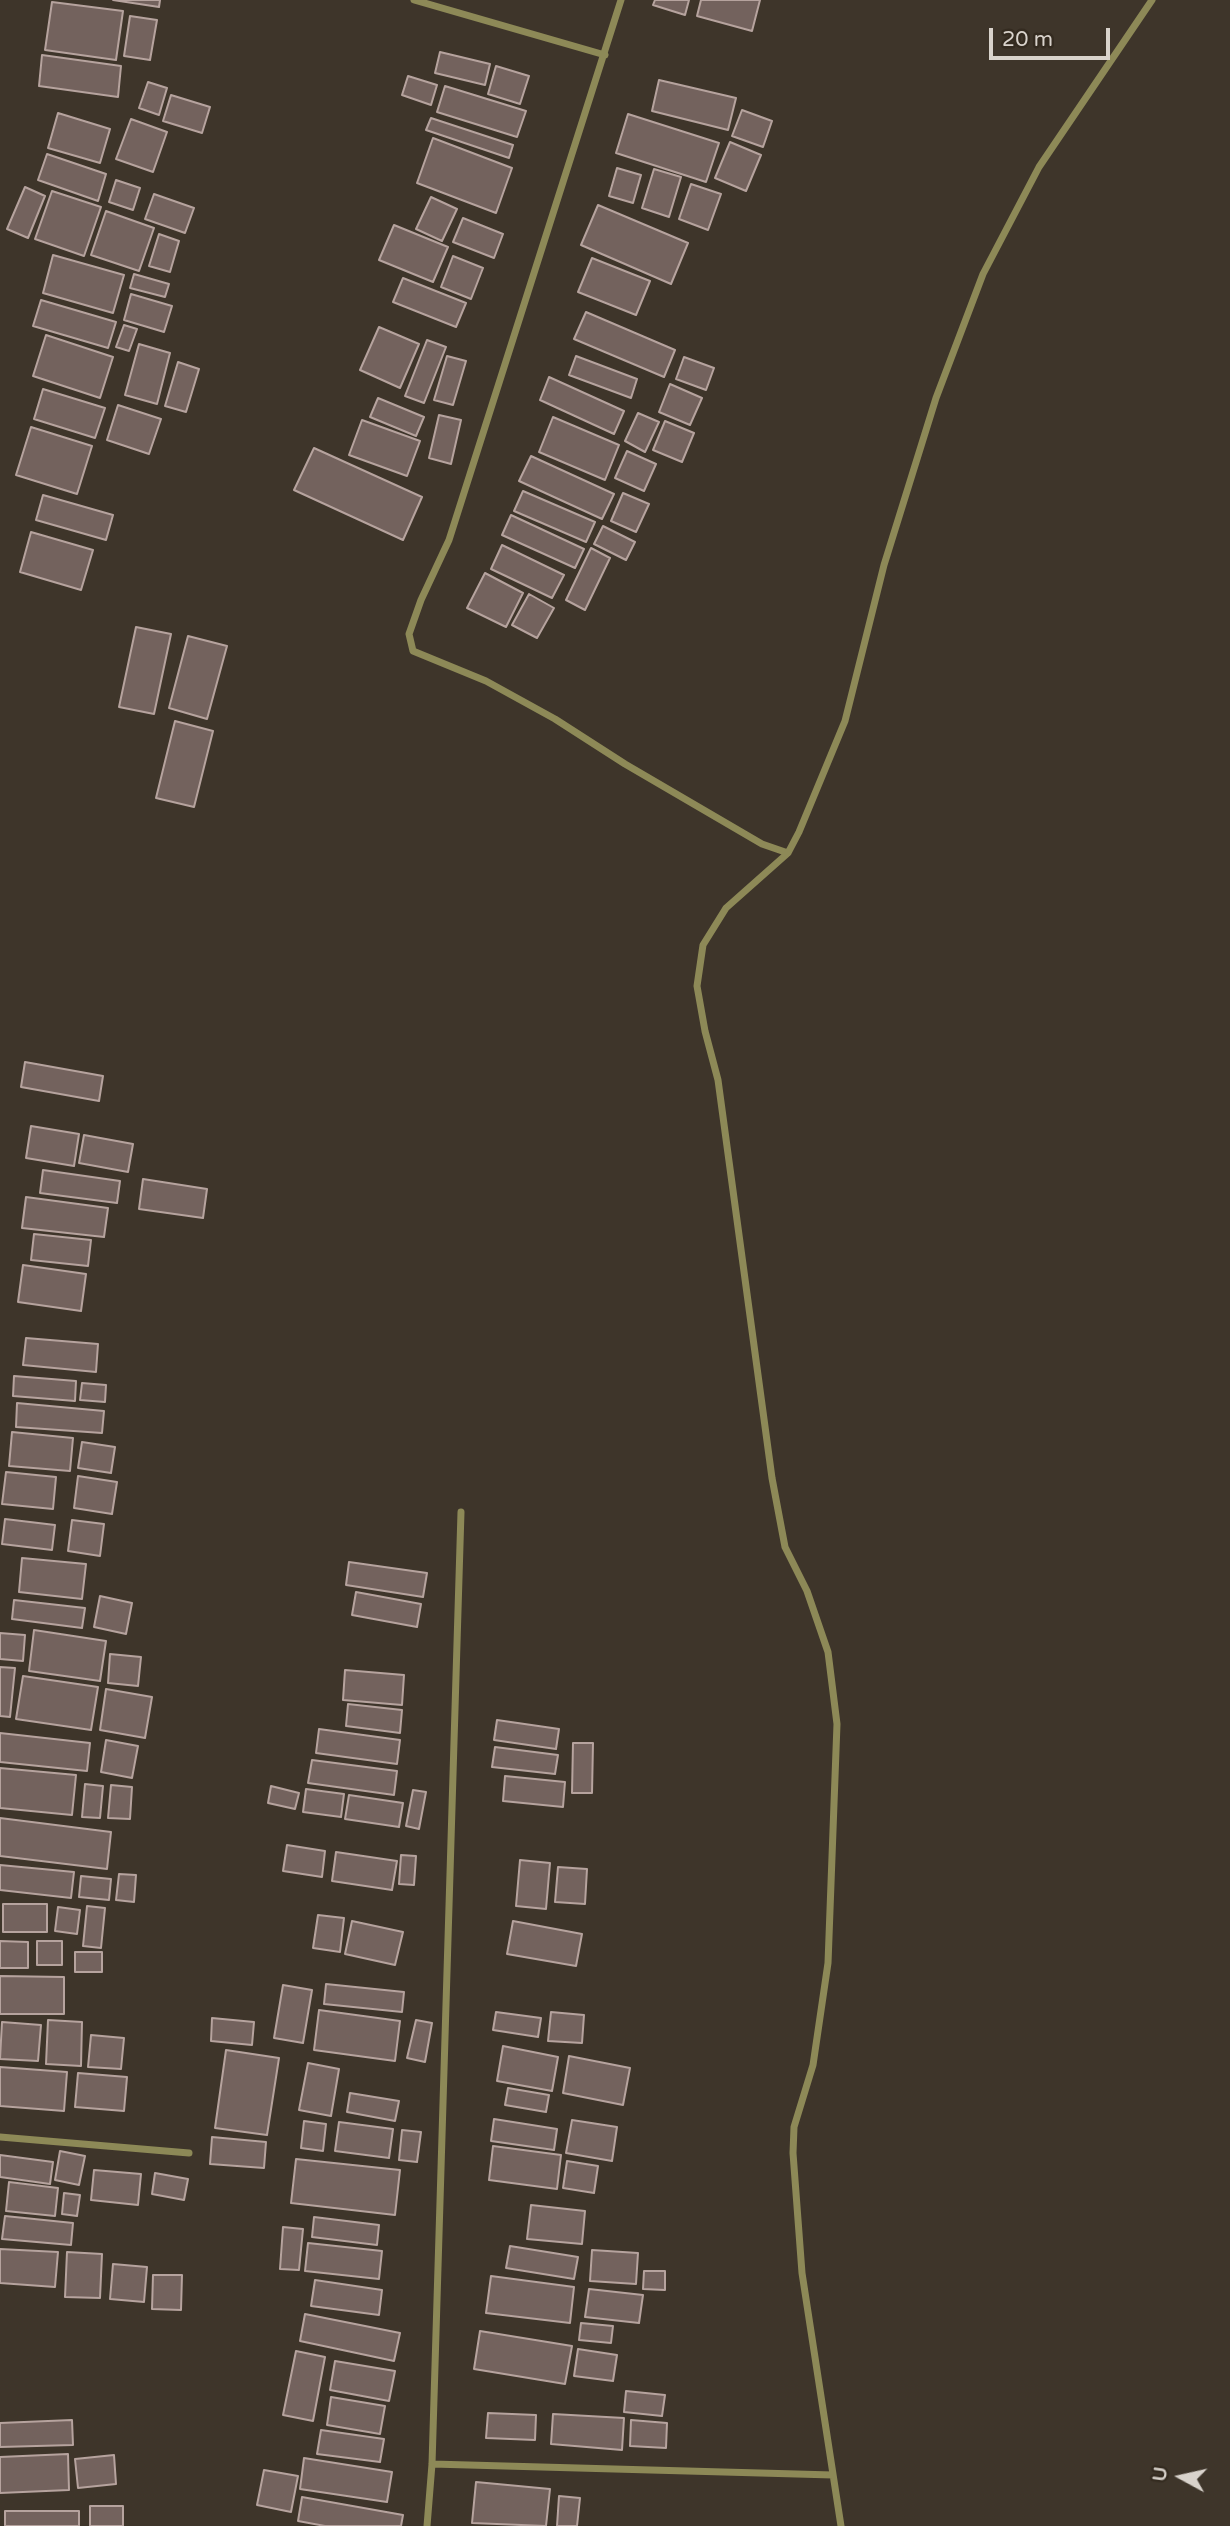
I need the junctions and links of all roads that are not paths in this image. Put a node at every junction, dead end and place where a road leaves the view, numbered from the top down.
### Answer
1 (414, 0) edge
2 (621, 0) edge
3 (1152, 0) edge
4 (605, 55) junction
5 (788, 853) junction
6 (461, 1512) dead end
7 (0, 2137) edge
8 (190, 2152) dead end
9 (432, 2463) junction
10 (833, 2474) junction
11 (427, 2526) edge
12 (841, 2526) edge

1 - 4 street
2 - 4 street
3 - 5 street
4 - 5 street
5 - 10 street
6 - 9 street
7 - 8 street
9 - 10 street
9 - 11 street
10 - 12 street

